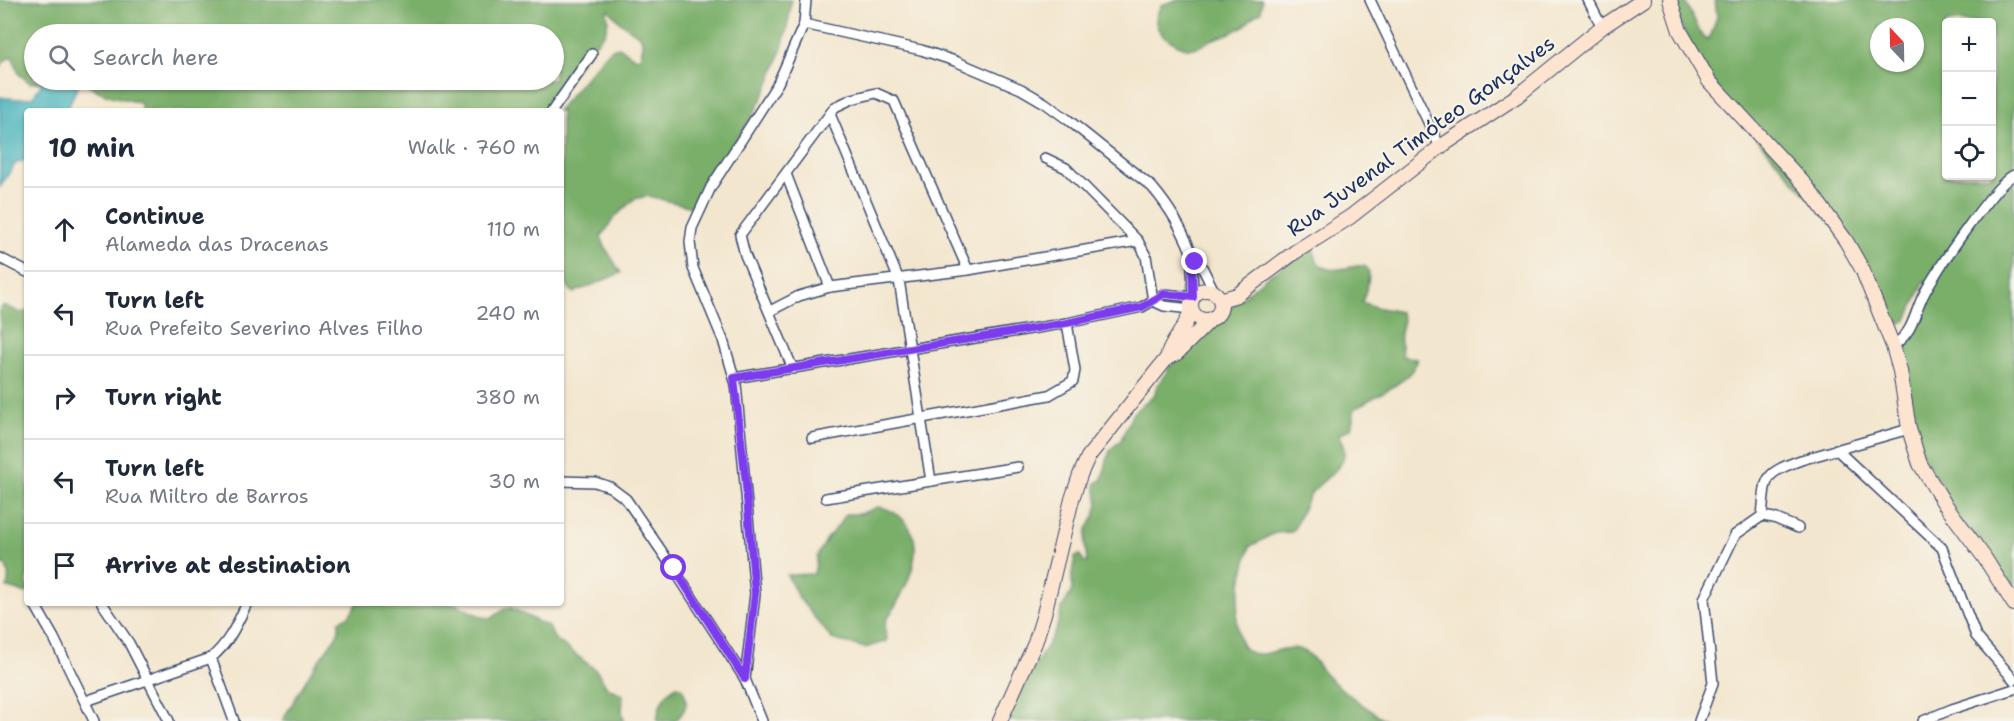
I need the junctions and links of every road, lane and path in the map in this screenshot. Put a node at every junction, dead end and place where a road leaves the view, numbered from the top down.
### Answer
1 (806, 0) edge
2 (1370, 0) edge
3 (1588, 0) edge
4 (1643, 0) edge
5 (1670, 0) edge
6 (804, 24) junction
7 (1602, 27) junction
8 (592, 54) dead end
9 (554, 108) edge
10 (830, 114) junction
11 (1440, 147) junction
12 (1045, 158) dead end
13 (786, 174) junction
14 (2014, 175) edge
15 (1138, 241) junction
16 (0, 258) edge
17 (1195, 262) junction
18 (24, 270) edge
19 (968, 270) junction
20 (899, 280) junction
21 (830, 287) junction
22 (1218, 296) junction
23 (1153, 301) junction
24 (1192, 303) junction
25 (770, 311) junction
26 (1212, 318) junction
27 (1067, 323) junction
28 (1893, 346) junction
29 (910, 349) junction
30 (1167, 357) junction
31 (793, 369) junction
32 (734, 378) junction
33 (921, 418) junction
34 (1909, 429) junction
35 (812, 438) dead end
36 (1836, 449) junction
37 (1018, 467) dead end
38 (931, 480) junction
39 (564, 481) edge
40 (826, 498) dead end
41 (1762, 516) junction
42 (1798, 528) dead end
43 (2014, 604) edge
44 (36, 606) edge
45 (104, 606) edge
46 (246, 606) edge
47 (211, 658) junction
48 (149, 679) junction
49 (745, 679) junction
50 (2014, 680) edge
51 (2014, 689) edge
52 (86, 701) junction
53 (94, 721) edge
54 (169, 721) edge
55 (234, 721) edge
56 (762, 721) edge
57 (1000, 721) edge
58 (1699, 721) edge
59 (1923, 721) edge

1 - 6 street
2 - 11 street
3 - 7 street
4 - 7 street, Rua Juvenal Timóteo Gonçalves
5 - 28 street
6 - 17 street
6 - 32 street
7 - 11 street, Rua Juvenal Timóteo Gonçalves
8 - 9 street
10 - 13 street
10 - 19 street
10 - 20 street
11 - 22 street, Rua Juvenal Timóteo Gonçalves
12 - 15 street
13 - 21 street
13 - 25 street
14 - 28 street
15 - 19 street
15 - 23 street
16 - 18 street
17 - 22 street
17 - 24 street
19 - 20 street
20 - 21 street
20 - 29 street
21 - 25 street
22 - 24 street
22 - 26 street
23 - 24 street
23 - 27 street
24 - 26 street
24 - 30 street
25 - 31 street
26 - 30 street
27 - 29 street
27 - 33 street
28 - 34 street
29 - 31 street
29 - 33 street
30 - 57 street
31 - 32 street
32 - 49 street
33 - 35 street
33 - 38 street
34 - 36 street
34 - 43 street
36 - 41 street
36 - 50 street
37 - 38 street
38 - 40 street
39 - 49 street
41 - 42 street
41 - 58 street
44 - 52 street
45 - 48 street
46 - 47 street
47 - 48 street
47 - 55 street
48 - 52 street
48 - 54 street
49 - 56 street
51 - 59 street
52 - 53 street

